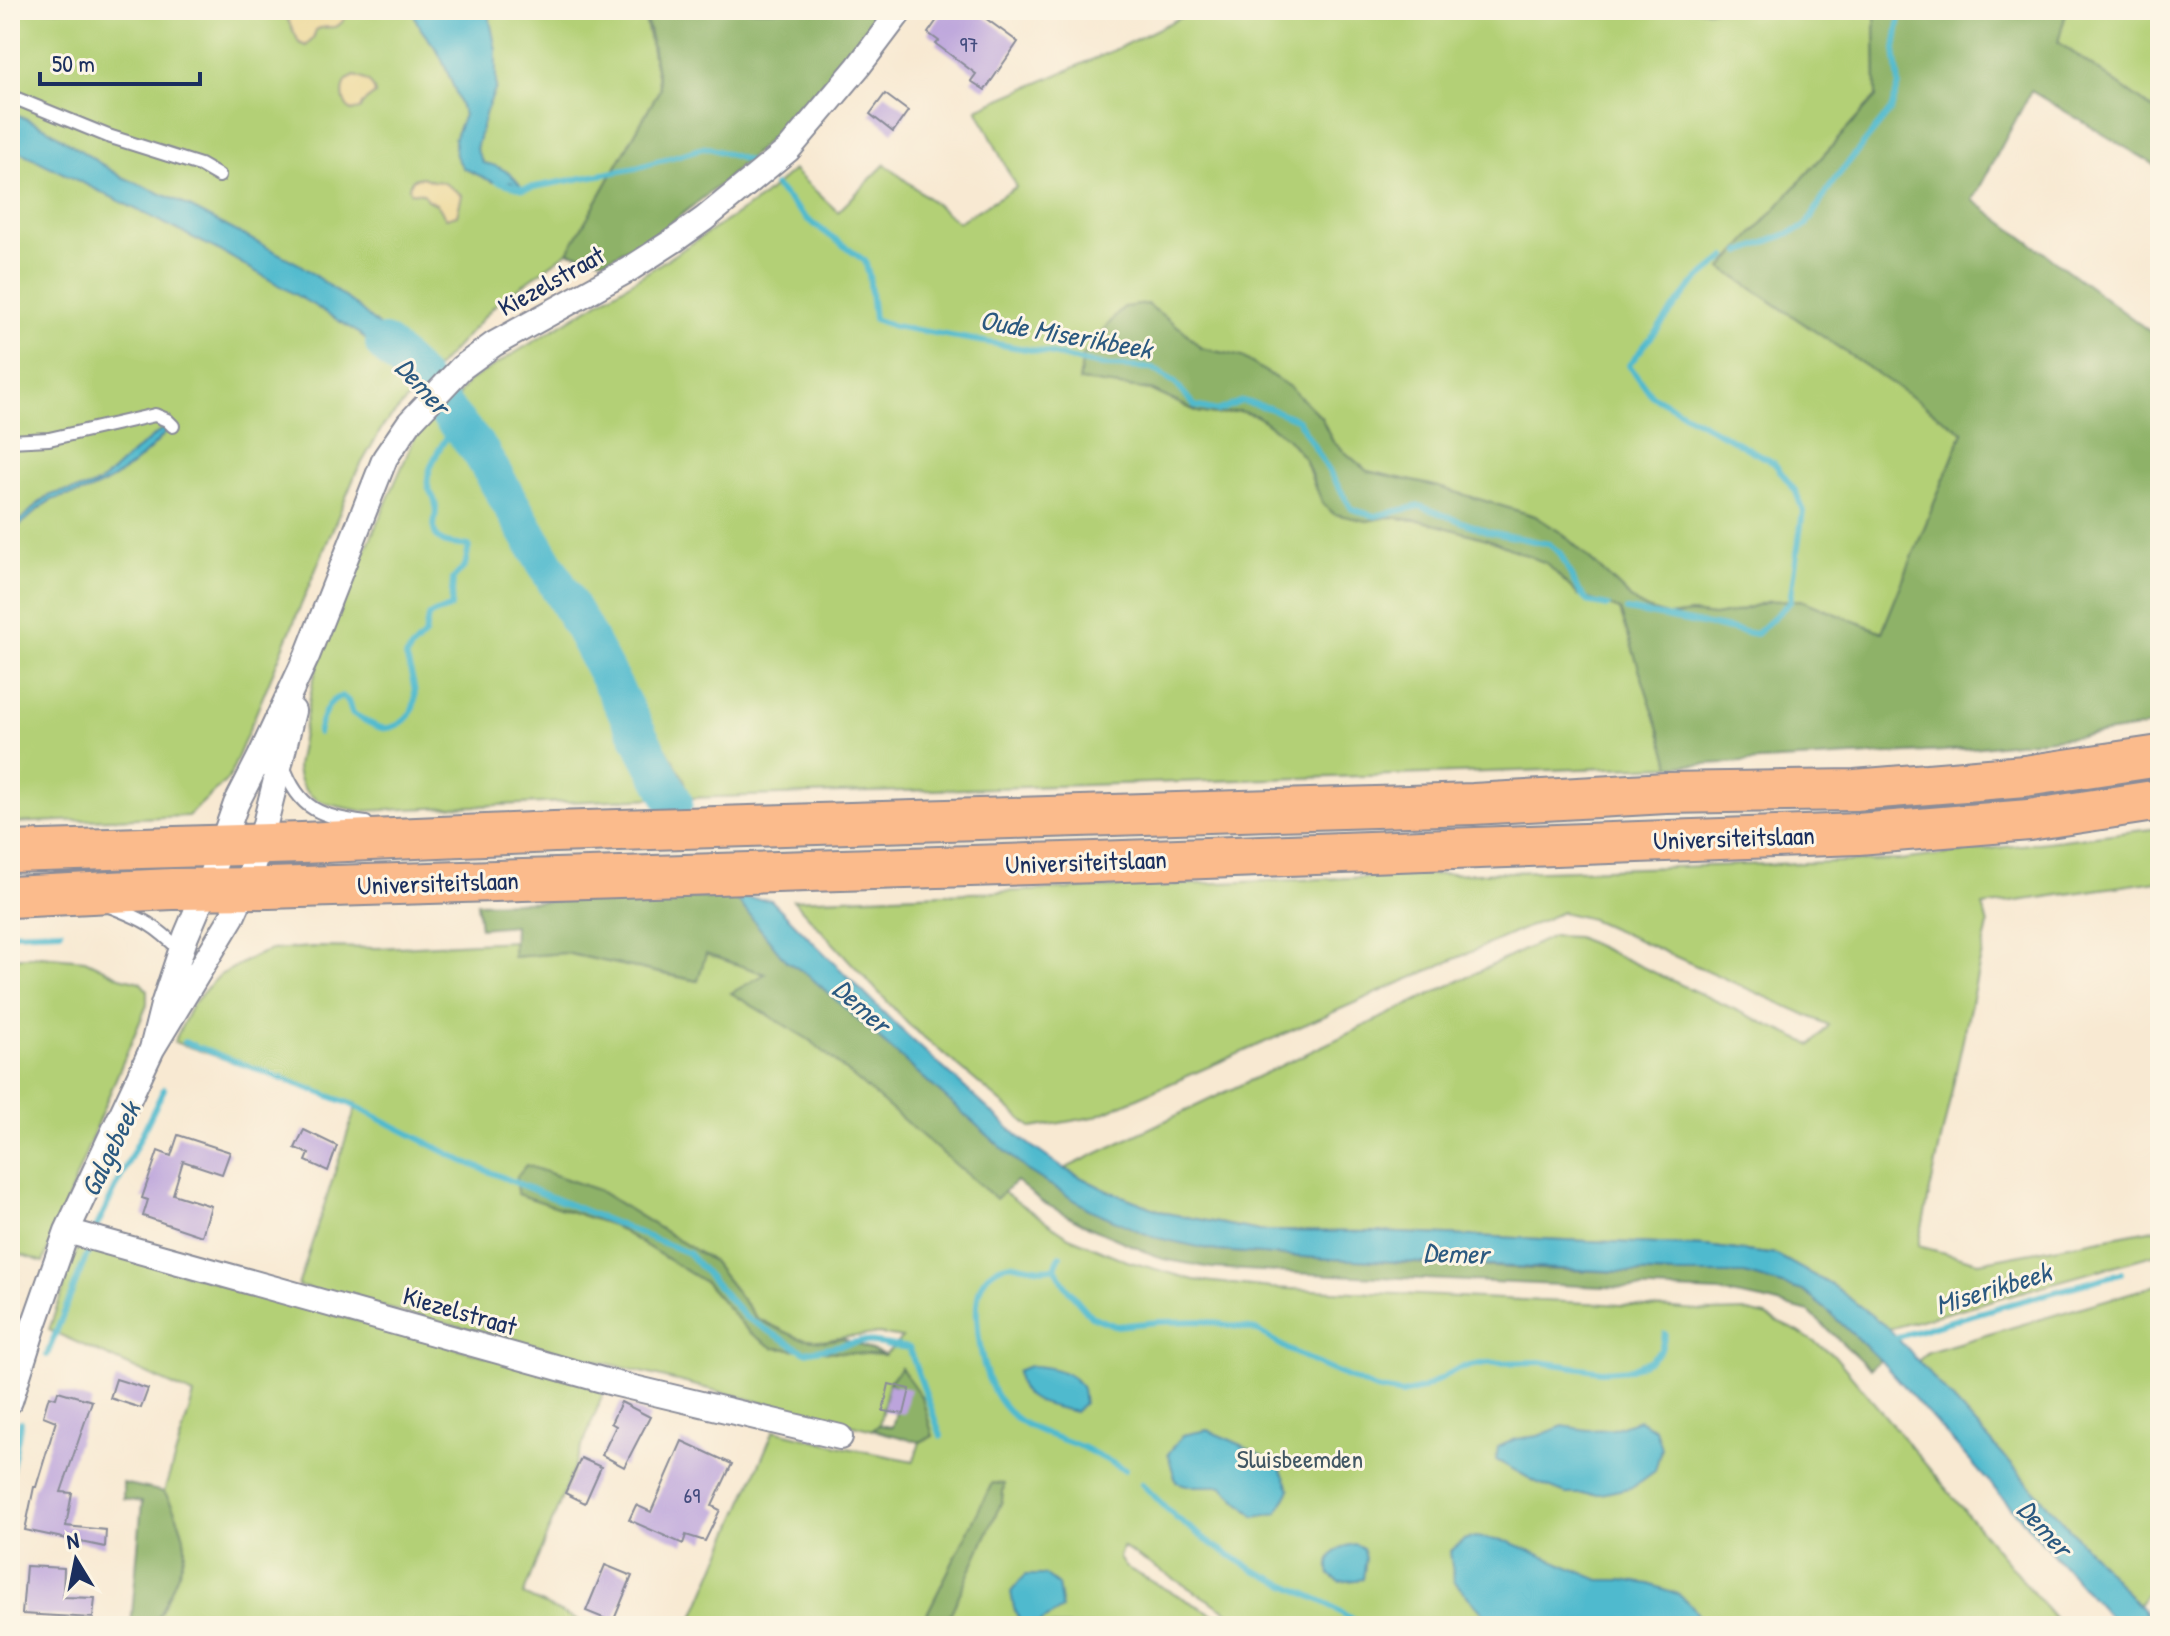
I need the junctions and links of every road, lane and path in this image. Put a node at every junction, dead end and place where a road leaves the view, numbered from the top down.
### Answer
1 (901, 10) edge
2 (10, 96) edge
3 (219, 176) dead end
4 (173, 426) dead end
5 (10, 441) edge
6 (307, 656) junction
7 (2160, 756) edge
8 (281, 760) junction
9 (2160, 800) edge
10 (1093, 816) junction
11 (440, 836) junction
12 (260, 844) junction
13 (220, 845) junction
14 (10, 852) edge
15 (1096, 862) junction
16 (245, 888) junction
17 (206, 889) junction
18 (80, 894) junction
19 (10, 897) edge
20 (181, 951) junction
21 (152, 1049) junction
22 (67, 1231) junction
23 (10, 1401) edge
24 (840, 1437) dead end

1 - 6 street, Kiezelstraat
2 - 3 lane
4 - 5 lane
6 - 8 street, Kiezelstraat
6 - 13 street, Kiezelstraat
7 - 10 highway, Universiteitslaan
8 - 11 lane
8 - 12 street, Kiezelstraat
9 - 15 highway, Universiteitslaan
10 - 11 highway, Universiteitslaan
10 - 15 street
11 - 12 highway, Universiteitslaan
12 - 13 highway, Universiteitslaan
12 - 16 street, Kiezelstraat
13 - 14 highway, Universiteitslaan
13 - 17 street, Kiezelstraat
15 - 16 highway, Universiteitslaan
16 - 17 highway, Universiteitslaan
16 - 21 street, Kiezelstraat
17 - 18 highway, Universiteitslaan
17 - 20 street, Kiezelstraat
18 - 19 highway, Universiteitslaan
18 - 20 lane
20 - 21 street, Kiezelstraat
21 - 22 street, Kiezelstraat
22 - 23 street, Kiezelstraat
22 - 24 street, Kiezelstraat

